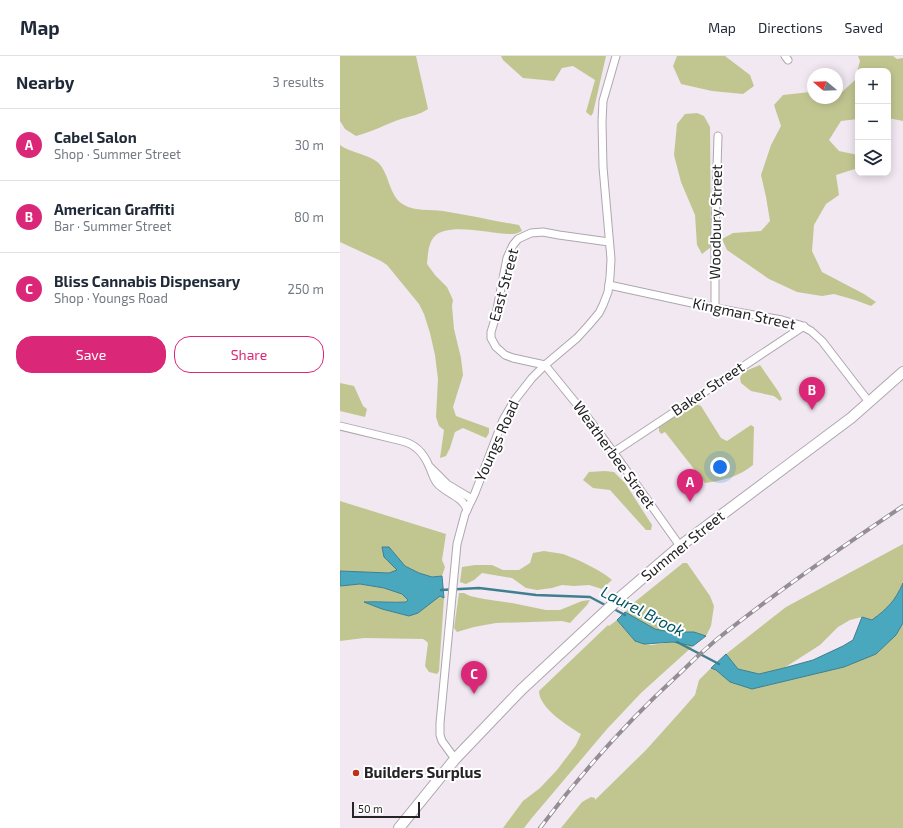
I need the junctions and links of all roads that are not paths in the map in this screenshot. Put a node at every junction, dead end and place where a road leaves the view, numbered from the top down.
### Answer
1 (616, 56) edge
2 (718, 136) dead end
3 (609, 242) junction
4 (609, 285) junction
5 (715, 308) junction
6 (804, 326) junction
7 (545, 365) junction
8 (903, 372) edge
9 (869, 402) junction
10 (340, 426) edge
11 (614, 453) junction
12 (429, 467) junction
13 (472, 499) junction
14 (467, 510) junction
15 (680, 546) junction
16 (455, 759) junction
17 (399, 828) edge

1 - 3 street, Youngs Road
2 - 5 street, Woodbury Street
3 - 4 street, Youngs Road
3 - 7 street, East Street
4 - 5 street, Kingman Street
4 - 7 street, Youngs Road
5 - 6 street, Kingman Street
6 - 9 street, Kingman Street
6 - 11 street, Baker Street
7 - 11 street, Weatherbee Street
7 - 13 street, Youngs Road
8 - 9 main road, Summer Street
9 - 15 main road, Summer Street
10 - 12 street
11 - 15 street, Weatherbee Street
12 - 13 street
12 - 14 street
13 - 14 street, Youngs Road
14 - 16 street, Youngs Road
15 - 16 main road, Summer Street
16 - 17 main road, Summer Street

